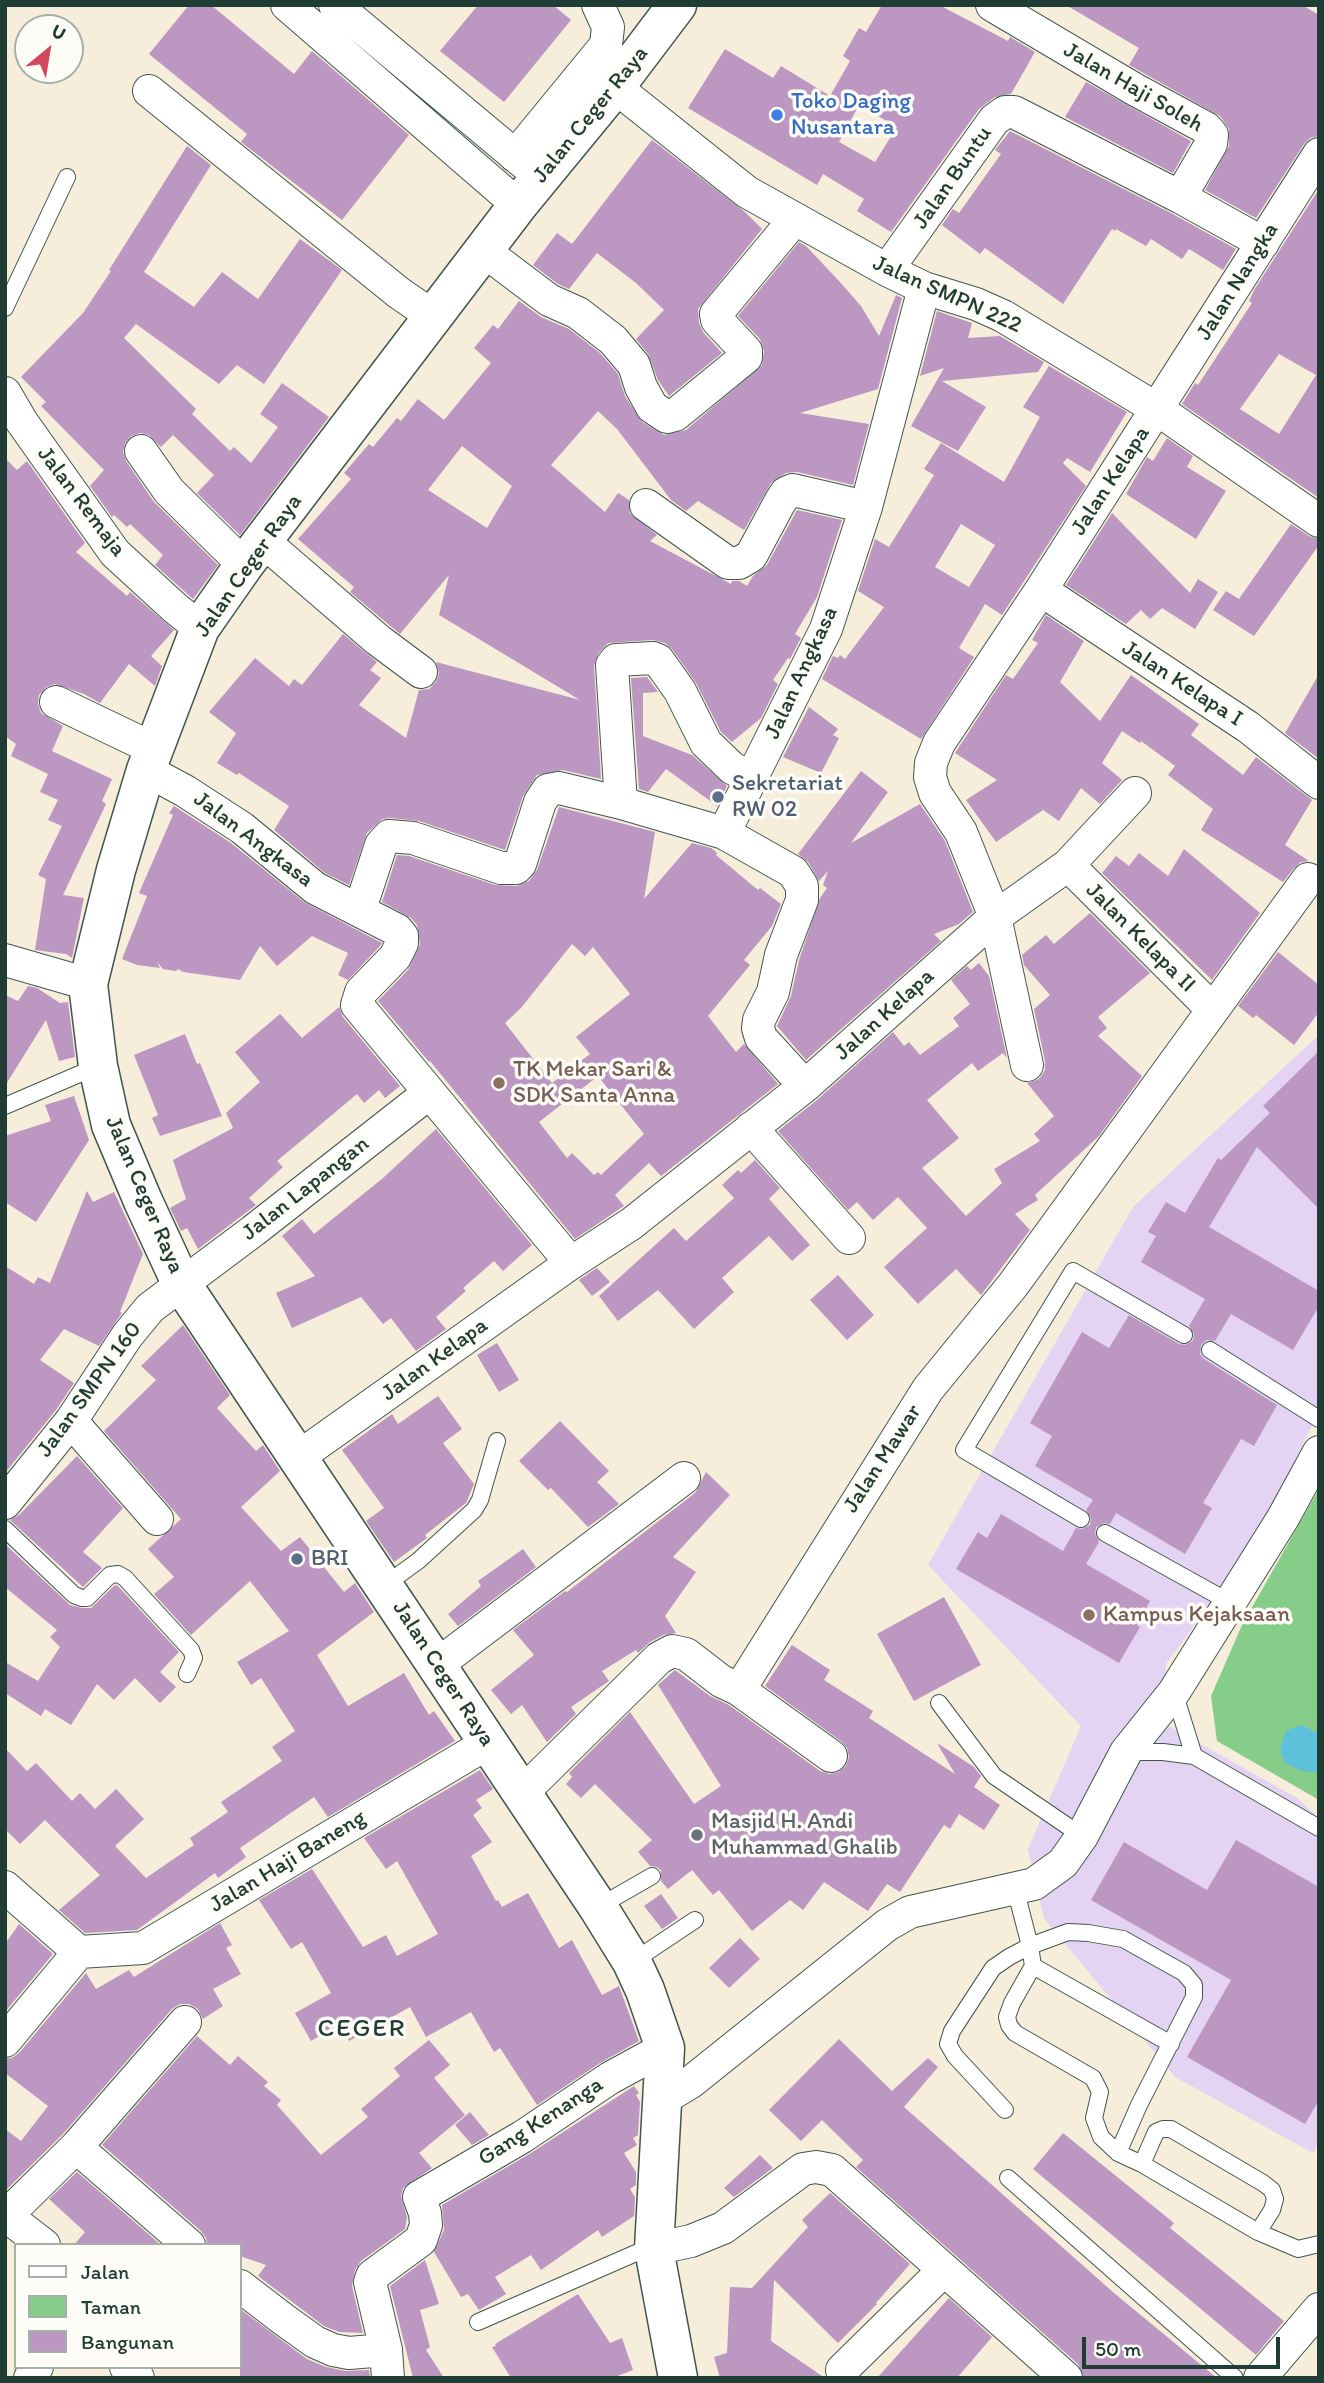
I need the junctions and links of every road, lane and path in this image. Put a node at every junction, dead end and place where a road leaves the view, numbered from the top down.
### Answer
1 (287, 5) edge
2 (335, 5) edge
3 (598, 5) edge
4 (677, 5) edge
5 (992, 5) edge
6 (615, 87) junction
7 (149, 91) dead end
8 (1319, 154) edge
9 (67, 177) dead end
10 (525, 180) junction
11 (1180, 197) junction
12 (794, 220) junction
13 (1263, 243) junction
14 (484, 251) junction
15 (887, 270) junction
16 (924, 288) junction
17 (5, 308) edge
18 (434, 317) junction
19 (5, 393) edge
20 (1157, 409) junction
21 (15, 434) edge
22 (141, 451) dead end
23 (646, 505) dead end
24 (866, 508) junction
25 (1319, 520) edge
26 (253, 553) junction
27 (1041, 590) junction
28 (200, 628) junction
29 (421, 673) dead end
30 (56, 702) dead end
31 (150, 759) junction
32 (751, 779) junction
33 (1319, 783) edge
34 (1135, 793) dead end
35 (621, 803) junction
36 (724, 833) junction
37 (1068, 865) junction
38 (1308, 879) dead end
39 (360, 909) junction
40 (995, 917) junction
41 (5, 960) edge
42 (88, 984) junction
43 (1213, 1010) junction
44 (1027, 1065) dead end
45 (98, 1066) junction
46 (805, 1086) junction
47 (429, 1093) junction
48 (5, 1106) edge
49 (751, 1128) junction
50 (849, 1238) dead end
51 (571, 1263) junction
52 (181, 1283) junction
53 (1184, 1335) dead end
54 (1210, 1350) dead end
55 (1319, 1419) edge
56 (72, 1421) junction
57 (496, 1441) dead end
58 (1319, 1452) edge
59 (297, 1458) junction
60 (684, 1478) dead end
61 (5, 1503) edge
62 (157, 1519) dead end
63 (1081, 1519) dead end
64 (5, 1529) edge
65 (1105, 1533) dead end
66 (384, 1585) junction
67 (1231, 1603) junction
68 (438, 1664) junction
69 (187, 1674) dead end
70 (738, 1689) junction
71 (1174, 1692) junction
72 (939, 1703) dead end
73 (488, 1743) junction
74 (1126, 1752) junction
75 (831, 1756) dead end
76 (1194, 1756) junction
77 (521, 1794) junction
78 (1319, 1828) edge
79 (1082, 1836) junction
80 (652, 1876) dead end
81 (5, 1886) edge
82 (1015, 1888) junction
83 (598, 1907) junction
84 (695, 1920) dead end
85 (1030, 1946) junction
86 (79, 1951) junction
87 (632, 1962) junction
88 (1032, 1966) junction
89 (185, 2022) dead end
90 (5, 2041) edge
91 (1171, 2045) junction
92 (665, 2048) junction
93 (663, 2099) junction
94 (1004, 2110) dead end
95 (76, 2147) junction
96 (1118, 2153) junction
97 (1142, 2164) junction
98 (1008, 2178) dead end
99 (6, 2216) edge
100 (1258, 2232) junction
101 (41, 2243) edge
102 (187, 2243) edge
103 (1319, 2244) edge
104 (654, 2249) junction
105 (944, 2270) junction
106 (242, 2288) edge
107 (1319, 2309) edge
108 (478, 2322) dead end
109 (380, 2364) edge
110 (842, 2371) dead end
111 (670, 2375) edge
112 (1066, 2378) edge
113 (1235, 2378) edge
114 (1260, 2378) edge

1 - 10 street
2 - 10 street
3 - 10 street
4 - 6 main road, Jalan Ceger Raya
5 - 11 street, Jalan Haji Soleh
6 - 10 main road, Jalan Ceger Raya
6 - 12 street, Jalan SMPN 222
7 - 18 street
8 - 13 street, Jalan Nangka
9 - 17 lane
10 - 14 main road, Jalan Ceger Raya
11 - 13 street
11 - 15 street, Jalan Buntu
12 - 14 street
12 - 15 street, Jalan SMPN 222
13 - 20 street, Jalan Nangka
14 - 18 main road, Jalan Ceger Raya
15 - 16 street, Jalan SMPN 222
16 - 20 street, Jalan SMPN 222
16 - 24 street, Jalan Angkasa
18 - 26 main road, Jalan Ceger Raya
19 - 21 street, Jalan Remaja
20 - 25 street, Jalan SMPN 222
20 - 27 street, Jalan Kelapa
21 - 28 street, Jalan Remaja
22 - 26 street
23 - 24 street
24 - 32 street, Jalan Angkasa
26 - 28 main road, Jalan Ceger Raya
26 - 29 street
27 - 33 street, Jalan Kelapa I
27 - 40 street, Jalan Kelapa
28 - 31 main road, Jalan Ceger Raya
30 - 31 street, Jalan Angkasa
31 - 39 street, Jalan Angkasa
31 - 42 main road, Jalan Ceger Raya
32 - 35 street
32 - 36 street, Jalan Angkasa
34 - 37 street
35 - 36 street
35 - 39 street
36 - 46 street
37 - 40 street
37 - 43 street, Jalan Kelapa II
38 - 43 street, Jalan Mawar
39 - 47 street, Jalan Angkasa
40 - 44 street
40 - 46 street, Jalan Kelapa
41 - 42 street
42 - 45 main road, Jalan Ceger Raya
43 - 70 street, Jalan Mawar
45 - 48 lane
45 - 52 main road, Jalan Ceger Raya
46 - 49 street, Jalan Kelapa
47 - 51 street
47 - 52 street, Jalan Lapangan
49 - 50 street
49 - 51 street, Jalan Kelapa
51 - 59 street, Jalan Kelapa
52 - 56 street, Jalan SMPN 160
52 - 59 main road, Jalan Ceger Raya
53 - 63 lane
54 - 55 lane
56 - 61 street, Jalan SMPN 160
56 - 62 street
57 - 66 lane
58 - 67 street
59 - 66 main road, Jalan Ceger Raya
60 - 68 street
64 - 69 lane
65 - 67 lane
66 - 68 main road, Jalan Ceger Raya
67 - 71 street
68 - 73 main road, Jalan Ceger Raya
70 - 75 street
70 - 77 street
71 - 74 street
71 - 76 lane
72 - 79 lane
73 - 77 main road, Jalan Ceger Raya
73 - 86 street, Jalan Haji Baneng
74 - 76 lane
74 - 79 street
76 - 78 lane
77 - 83 main road, Jalan Ceger Raya
79 - 82 street
80 - 83 lane
81 - 86 street
82 - 85 lane
82 - 93 street
83 - 87 main road, Jalan Ceger Raya
84 - 87 lane
85 - 88 lane
85 - 91 lane
85 - 94 lane
86 - 90 street
87 - 92 main road, Jalan Ceger Raya
88 - 91 lane
88 - 96 lane
89 - 95 street
91 - 96 lane
92 - 93 main road, Jalan Ceger Raya
92 - 109 street, Gang Kenanga
93 - 104 main road, Jalan Ceger Raya
95 - 99 street
95 - 102 street
96 - 97 lane
97 - 100 lane
97 - 100 lane
98 - 113 lane
99 - 101 street
100 - 103 lane
104 - 105 street
104 - 108 lane
104 - 111 main road, Jalan Ceger Raya
105 - 110 street
105 - 112 street
106 - 109 street
107 - 114 street

